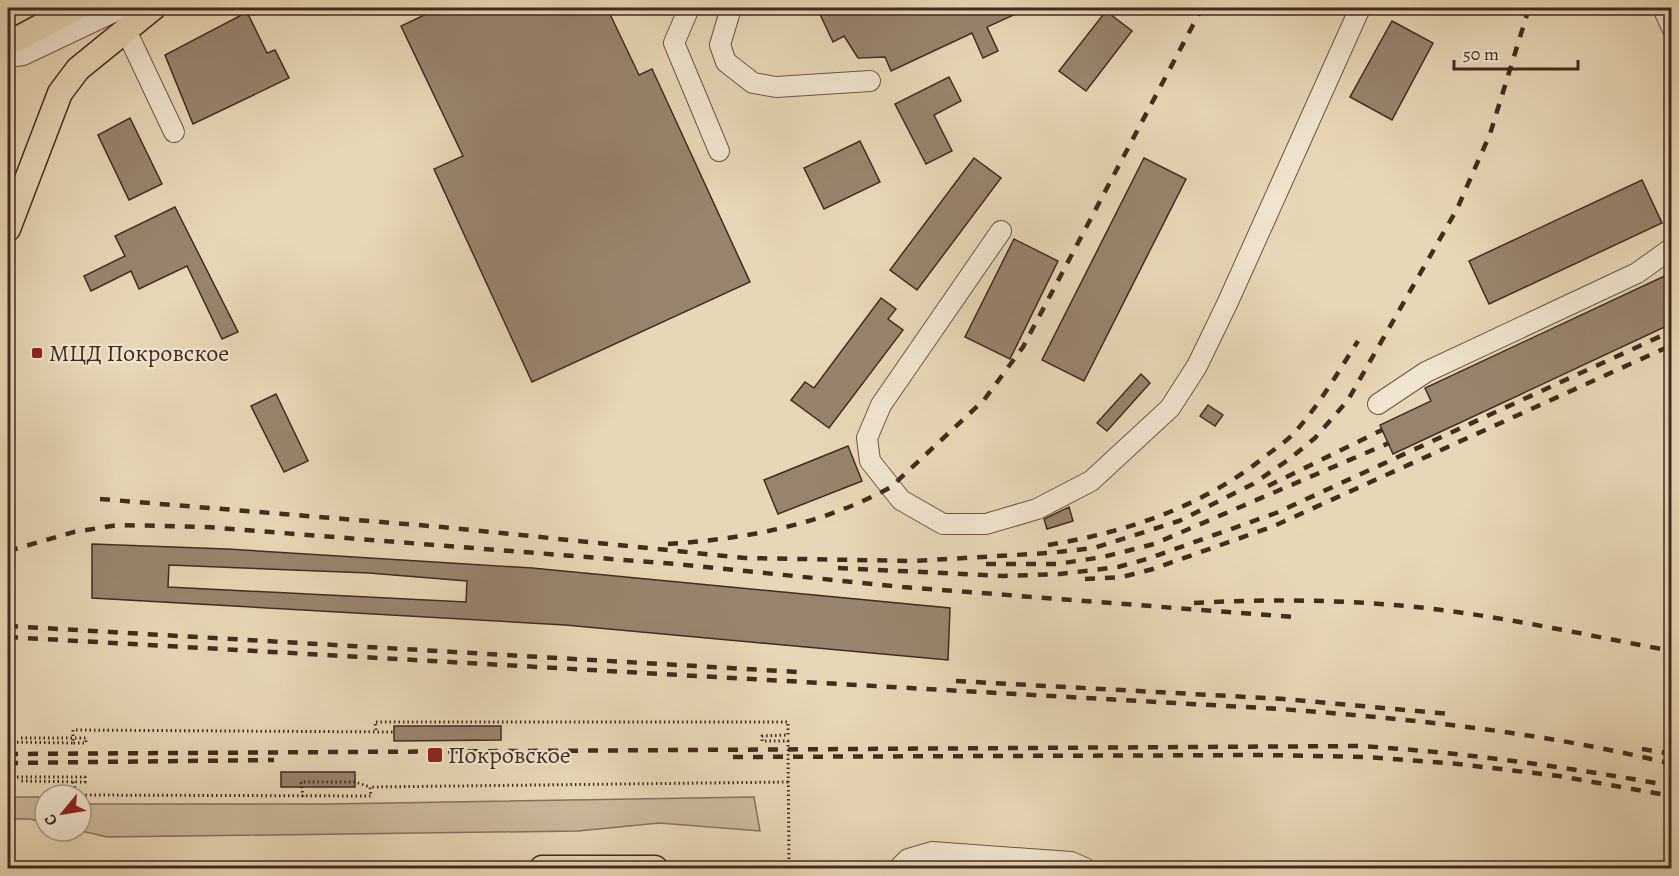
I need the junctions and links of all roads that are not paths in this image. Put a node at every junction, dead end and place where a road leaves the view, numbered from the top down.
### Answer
1 (75, 8) edge
2 (122, 8) edge
3 (153, 8) edge
4 (689, 8) edge
5 (731, 8) edge
6 (1360, 8) edge
7 (1663, 8) edge
8 (1671, 28) edge
9 (123, 32) junction
10 (8, 44) edge
11 (8, 57) edge
12 (870, 81) dead end
13 (174, 132) dead end
14 (719, 151) dead end
15 (8, 229) edge
16 (1001, 231) dead end
17 (1671, 248) edge
18 (1378, 404) dead end
19 (542, 868) edge
20 (655, 868) edge
21 (900, 868) edge
22 (1084, 868) edge

1 - 10 main road
2 - 11 street
3 - 9 main road
4 - 14 street
5 - 12 street
6 - 16 street
7 - 8 street
9 - 13 street
9 - 15 main road
17 - 18 street
19 - 20 main road
21 - 22 street

